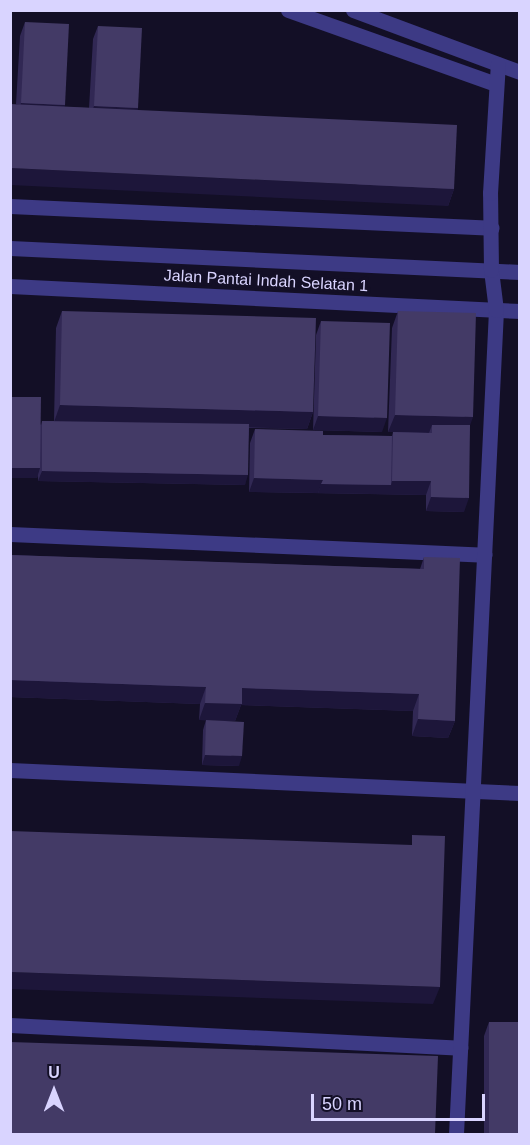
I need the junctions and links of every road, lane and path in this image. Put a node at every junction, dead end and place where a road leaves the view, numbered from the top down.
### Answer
1 (288, 10) edge
2 (353, 10) edge
3 (498, 64) junction
4 (519, 72) edge
5 (496, 84) junction
6 (10, 206) edge
7 (490, 228) junction
8 (10, 248) edge
9 (491, 270) junction
10 (519, 272) edge
11 (10, 286) edge
12 (496, 310) junction
13 (519, 311) edge
14 (10, 534) edge
15 (485, 555) junction
16 (10, 770) edge
17 (473, 791) junction
18 (519, 793) edge
19 (10, 1025) edge
20 (460, 1048) junction
21 (456, 1134) edge

1 - 5 street
2 - 3 street
3 - 4 street
3 - 5 street
5 - 7 street
6 - 7 street
7 - 9 street
8 - 9 street, Jalan Pantai Indah Selatan 1
9 - 10 street, Jalan Pantai Indah Selatan 1
9 - 12 street
11 - 12 street, Jalan Pantai Indah Selatan 1
12 - 13 street, Jalan Pantai Indah Selatan 1
12 - 15 street
14 - 15 street
15 - 17 street
16 - 17 street
17 - 18 street
17 - 20 street
19 - 20 street
20 - 21 street

